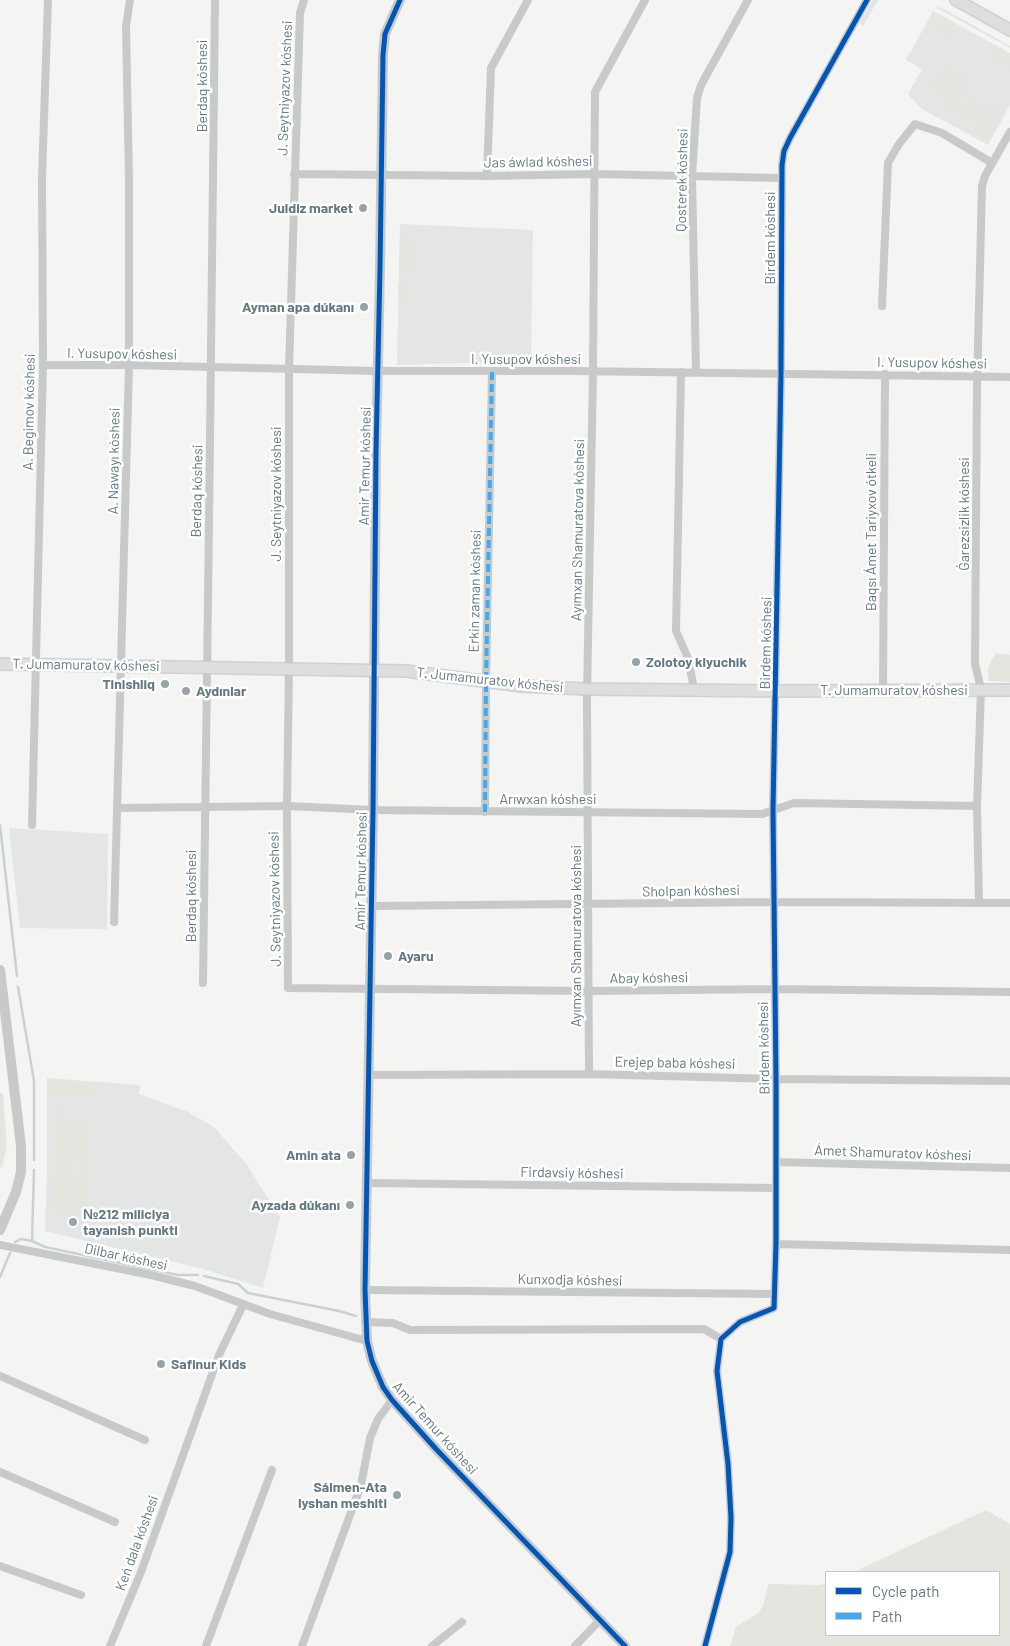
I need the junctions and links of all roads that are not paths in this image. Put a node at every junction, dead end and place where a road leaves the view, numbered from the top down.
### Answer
1 (48, 0) edge
2 (130, 0) edge
3 (215, 0) edge
4 (304, 0) edge
5 (400, 0) edge
6 (528, 0) edge
7 (645, 0) edge
8 (748, 0) edge
9 (867, 0) edge
10 (956, 0) edge
11 (1010, 30) edge
12 (1010, 132) edge
13 (992, 163) junction
14 (294, 174) junction
15 (595, 174) junction
16 (380, 175) junction
17 (488, 176) junction
18 (692, 176) junction
19 (781, 178) junction
20 (882, 306) dead end
21 (43, 365) junction
22 (129, 365) junction
23 (212, 368) junction
24 (289, 369) junction
25 (378, 371) junction
26 (492, 371) junction
27 (593, 371) junction
28 (681, 372) junction
29 (696, 372) junction
30 (781, 373) junction
31 (885, 374) junction
32 (978, 375) junction
33 (1010, 377) edge
34 (0, 664) edge
35 (36, 665) junction
36 (121, 666) junction
37 (207, 666) junction
38 (289, 669) junction
39 (374, 670) junction
40 (486, 681) junction
41 (587, 689) junction
42 (694, 689) junction
43 (981, 689) junction
44 (1010, 690) edge
45 (776, 691) junction
46 (883, 691) junction
47 (204, 806) junction
48 (286, 806) junction
49 (976, 806) junction
50 (118, 808) junction
51 (373, 810) junction
52 (773, 810) junction
53 (485, 812) junction
54 (587, 812) junction
55 (32, 825) dead end
56 (774, 902) junction
57 (979, 903) junction
58 (1010, 903) edge
59 (589, 904) junction
60 (372, 906) junction
61 (114, 922) dead end
62 (0, 970) edge
63 (204, 983) dead end
64 (288, 988) joint
65 (774, 989) junction
66 (370, 990) junction
67 (589, 991) junction
68 (1010, 992) edge
69 (589, 1074) junction
70 (369, 1075) junction
71 (776, 1078) junction
72 (1010, 1080) edge
73 (776, 1162) junction
74 (1010, 1168) edge
75 (367, 1183) junction
76 (776, 1188) junction
77 (0, 1230) edge
78 (776, 1244) junction
79 (0, 1245) edge
80 (1010, 1250) edge
81 (365, 1290) junction
82 (774, 1294) junction
83 (243, 1305) junction
84 (365, 1322) junction
85 (721, 1338) junction
86 (367, 1341) junction
87 (0, 1376) edge
88 (392, 1400) junction
89 (145, 1440) dead end
90 (272, 1470) dead end
91 (0, 1472) edge
92 (115, 1522) dead end
93 (0, 1566) edge
94 (81, 1595) dead end
95 (600, 1620) junction
96 (462, 1622) dead end
97 (110, 1646) edge
98 (206, 1646) edge
99 (302, 1646) edge
100 (432, 1646) edge
101 (575, 1646) edge
102 (625, 1646) edge
103 (705, 1646) edge

1 - 21 street, A. Begimov kóshesi
2 - 22 street, A. Nawayı kóshesi
3 - 23 street, Berdaq kóshesi
4 - 14 street, J. Seytniyazov kóshesi
5 - 16 street, Amir Temur kóshesi
6 - 17 street
7 - 15 street, Ayımxan Shamuratova kóshesi
8 - 18 street, Qosterek kóshesi
9 - 19 street, Birdem kóshesi
10 - 11 main road
12 - 13 street, Ǵarezsizlik kóshesi
13 - 20 street
13 - 32 street, Ǵarezsizlik kóshesi
14 - 16 street, Jas áwlad kóshesi
14 - 24 street, J. Seytniyazov kóshesi
15 - 17 street, Jas áwlad kóshesi
15 - 18 street, Jas áwlad kóshesi
15 - 27 street, Ayımxan Shamuratova kóshesi
16 - 17 street, Jas áwlad kóshesi
16 - 25 street, Amir Temur kóshesi
18 - 19 street, Jas áwlad kóshesi
18 - 29 street, Qosterek kóshesi
19 - 30 street, Birdem kóshesi
21 - 22 street, I. Yusupov kóshesi
21 - 35 street, A. Begimov kóshesi
22 - 23 street, I. Yusupov kóshesi
22 - 36 street, A. Nawayı kóshesi
23 - 24 street, I. Yusupov kóshesi
23 - 37 street, Berdaq kóshesi
24 - 25 street, I. Yusupov kóshesi
24 - 38 street, J. Seytniyazov kóshesi
25 - 26 street, I. Yusupov kóshesi
25 - 39 street, Amir Temur kóshesi
26 - 27 street, I. Yusupov kóshesi
26 - 40 street, Erkin zaman kóshesi
27 - 28 street, I. Yusupov kóshesi
27 - 41 street, Ayımxan Shamuratova kóshesi
28 - 29 street, I. Yusupov kóshesi
28 - 42 street
29 - 30 street, I. Yusupov kóshesi
30 - 31 street, I. Yusupov kóshesi
30 - 45 street, Birdem kóshesi
31 - 32 street, I. Yusupov kóshesi
31 - 46 street, Baqsı Ámet Tariyxov ótkeli
32 - 33 street, I. Yusupov kóshesi
32 - 43 street, Ǵarezsizlik kóshesi
34 - 35 main road, T. Jumamuratov kóshesi
35 - 36 main road, T. Jumamuratov kóshesi
35 - 55 street, A. Begimov kóshesi
36 - 37 main road, T. Jumamuratov kóshesi
36 - 50 street, A. Nawayı kóshesi
37 - 38 main road, T. Jumamuratov kóshesi
37 - 47 street, Berdaq kóshesi
38 - 39 main road, T. Jumamuratov kóshesi
38 - 48 street, J. Seytniyazov kóshesi
39 - 40 main road, T. Jumamuratov kóshesi
39 - 51 street, Amir Temur kóshesi
40 - 41 main road, T. Jumamuratov kóshesi
40 - 53 street, Erkin zaman kóshesi
41 - 42 main road, T. Jumamuratov kóshesi
41 - 54 street, Ayımxan Shamuratova kóshesi
42 - 45 main road, T. Jumamuratov kóshesi
43 - 44 main road, T. Jumamuratov kóshesi
43 - 46 main road, T. Jumamuratov kóshesi
43 - 49 street, Ǵarezsizlik kóshesi
45 - 46 main road, T. Jumamuratov kóshesi
45 - 52 street, Birdem kóshesi
47 - 48 street, Arıwxan kóshesi
47 - 50 street, Arıwxan kóshesi
47 - 63 street, Berdaq kóshesi
48 - 51 street, Arıwxan kóshesi
48 - 64 street, J. Seytniyazov kóshesi
49 - 52 street, Arıwxan kóshesi
49 - 57 street, Ǵarezsizlik kóshesi
50 - 61 street, A. Nawayı kóshesi
51 - 53 street, Arıwxan kóshesi
51 - 60 street, Amir Temur kóshesi
52 - 54 street, Arıwxan kóshesi
52 - 56 street, Birdem kóshesi
53 - 54 street, Arıwxan kóshesi
54 - 59 street, Ayımxan Shamuratova kóshesi
56 - 57 street, Sholpan kóshesi
56 - 59 street, Sholpan kóshesi
56 - 65 street, Birdem kóshesi
57 - 58 street, Sholpan kóshesi
59 - 60 street, Sholpan kóshesi
59 - 67 street, Ayımxan Shamuratova kóshesi
60 - 66 street, Amir Temur kóshesi
62 - 77 street
64 - 66 street, Abay kóshesi
65 - 67 street, Abay kóshesi
65 - 68 street, Abay kóshesi
65 - 71 street, Birdem kóshesi
66 - 67 street, Abay kóshesi
66 - 70 street, Amir Temur kóshesi
67 - 69 street, Ayımxan Shamuratova kóshesi
69 - 70 street, Erejep baba kóshesi
69 - 71 street, Erejep baba kóshesi
70 - 75 street, Amir Temur kóshesi
71 - 72 street, Erejep baba kóshesi
71 - 73 street, Birdem kóshesi
73 - 74 street, Ámet Shamuratov kóshesi
73 - 76 street, Birdem kóshesi
75 - 76 street, Firdavsiy kóshesi
75 - 81 street, Amir Temur kóshesi
76 - 78 street, Birdem kóshesi
78 - 80 street
78 - 82 street, Birdem kóshesi
79 - 83 street, Dilbar kóshesi
81 - 82 street, Kunxodja kóshesi
81 - 84 street, Amir Temur kóshesi
82 - 85 street, Birdem kóshesi
83 - 86 street, Dilbar kóshesi
83 - 97 street, Keń dala kóshesi
84 - 85 street
84 - 86 street, Amir Temur kóshesi
85 - 103 street
86 - 88 street, Amir Temur kóshesi
87 - 89 street
88 - 95 street, Amir Temur kóshesi
88 - 99 street
90 - 98 street
91 - 92 street
93 - 94 street
95 - 101 street
95 - 102 street, Amir Temur kóshesi
96 - 100 street

